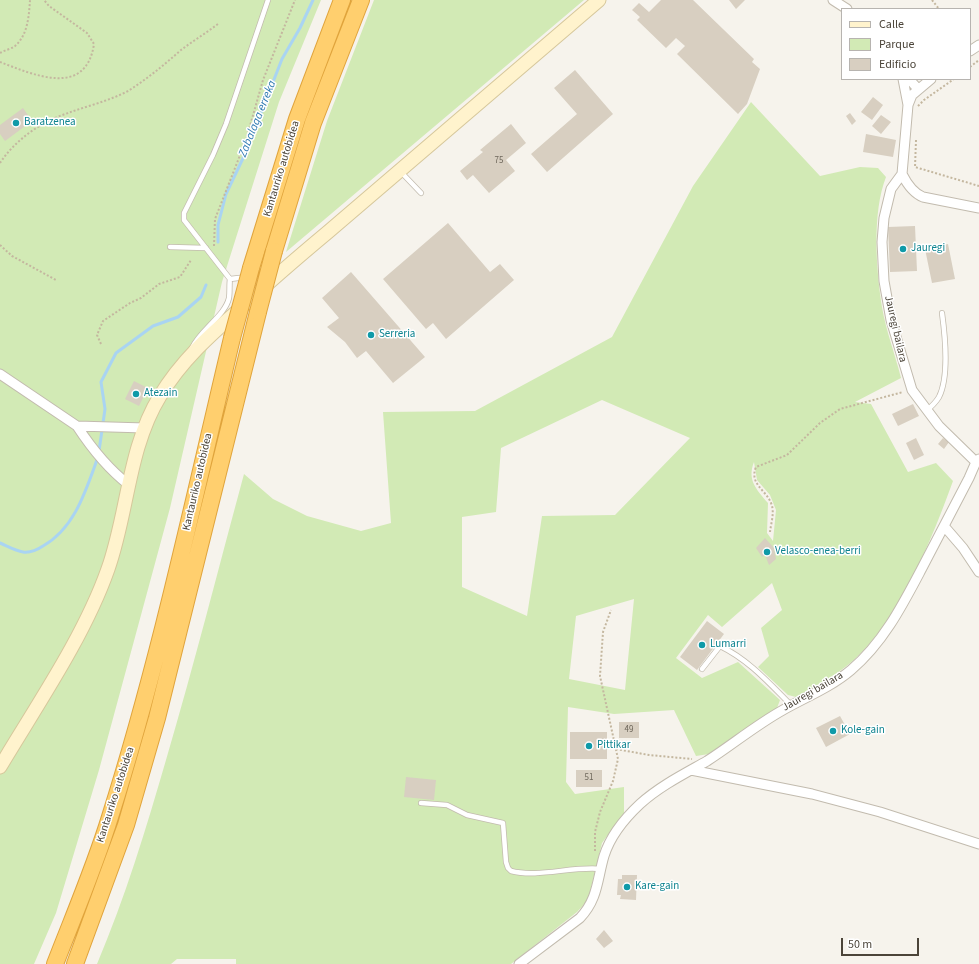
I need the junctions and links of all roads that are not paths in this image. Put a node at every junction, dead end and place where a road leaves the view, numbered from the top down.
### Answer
1 (268, 0) edge
2 (342, 0) edge
3 (361, 0) edge
4 (599, 0) edge
5 (833, 0) edge
6 (845, 8) edge
7 (930, 80) edge
8 (905, 81) edge
9 (917, 90) junction
10 (912, 106) junction
11 (400, 170) junction
12 (902, 174) junction
13 (421, 193) dead end
14 (979, 208) edge
15 (170, 247) dead end
16 (206, 248) junction
17 (280, 272) junction
18 (230, 279) junction
19 (942, 313) dead end
20 (188, 358) junction
21 (0, 374) edge
22 (926, 411) junction
23 (77, 426) junction
24 (145, 428) junction
25 (977, 460) edge
26 (129, 485) junction
27 (944, 526) junction
28 (979, 572) edge
29 (702, 669) dead end
30 (792, 705) junction
31 (0, 768) edge
32 (691, 770) junction
33 (421, 802) dead end
34 (979, 844) edge
35 (600, 869) junction
36 (55, 964) edge
37 (75, 964) edge
38 (519, 964) edge

1 - 16 lane
2 - 36 highway, Kantauriko autobidea, bridge
3 - 37 highway, Kantauriko autobidea, bridge
4 - 11 main road
5 - 6 street
7 - 9 street
8 - 9 street
8 - 10 street
9 - 10 street
10 - 12 street, Jauregi bailara
11 - 13 lane
11 - 17 main road
12 - 14 street
12 - 22 street, Jauregi bailara
15 - 16 lane
16 - 18 lane
17 - 18 lane
17 - 20 main road
18 - 20 lane
19 - 22 lane
20 - 24 main road
21 - 23 street
22 - 25 street, Jauregi bailara
23 - 24 street
23 - 26 street
24 - 26 main road
25 - 27 street, Jauregi bailara
26 - 31 main road
27 - 28 street
27 - 30 street, Jauregi bailara
29 - 30 lane
30 - 32 street, Jauregi bailara
32 - 34 street
32 - 35 street, Jauregi bailara
33 - 35 lane
35 - 38 street, Jauregi bailara

